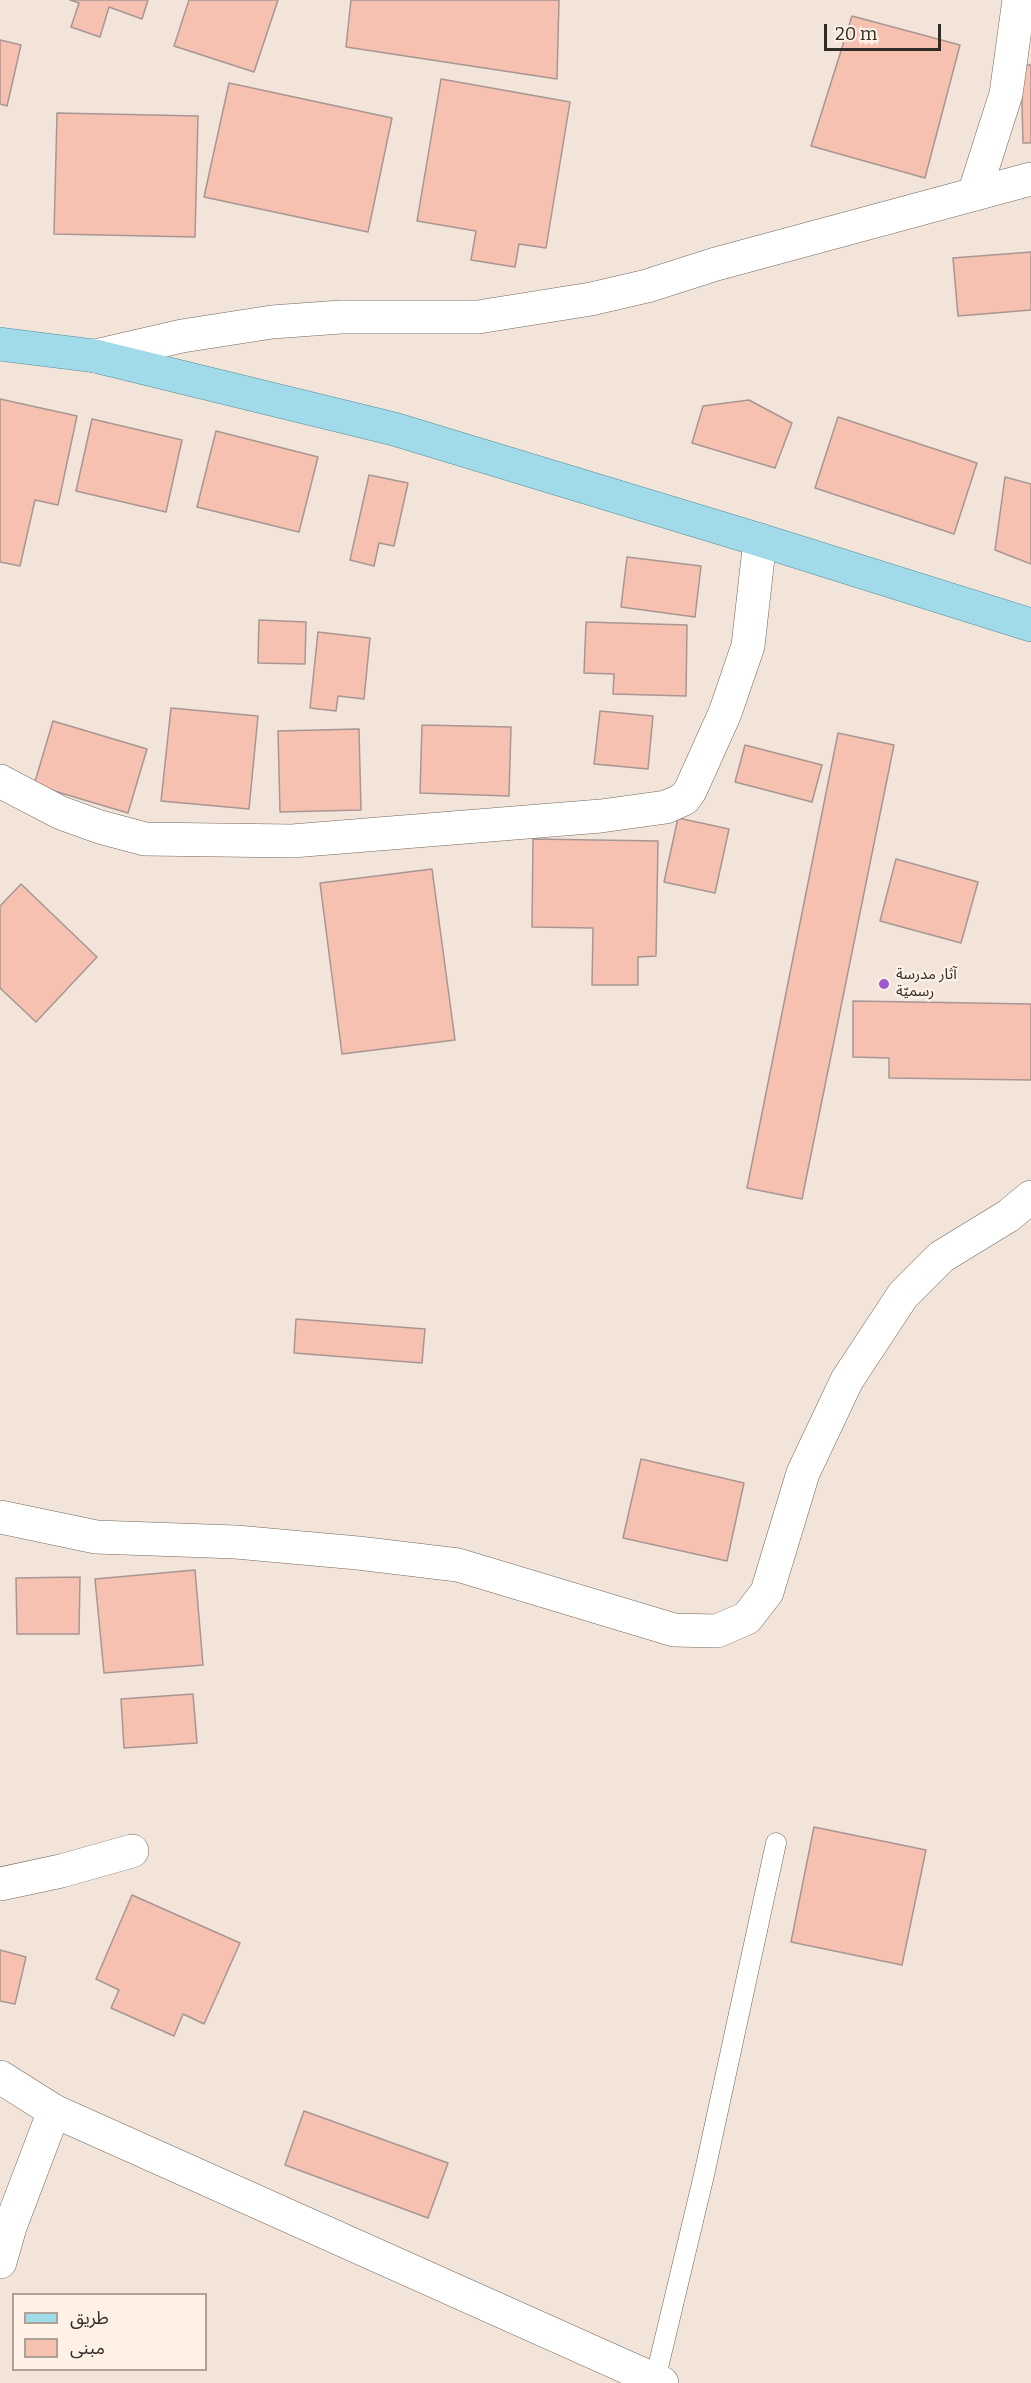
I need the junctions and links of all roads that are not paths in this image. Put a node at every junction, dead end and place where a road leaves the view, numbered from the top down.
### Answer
1 (1019, 0) edge
2 (1031, 179) edge
3 (974, 194) junction
4 (0, 344) edge
5 (95, 356) junction
6 (760, 540) junction
7 (1031, 625) edge
8 (0, 781) edge
9 (1031, 1197) edge
10 (0, 1517) edge
11 (776, 1843) dead end
12 (132, 1851) dead end
13 (0, 1884) edge
14 (0, 2077) edge
15 (54, 2111) junction
16 (0, 2262) edge
17 (658, 2381) edge

1 - 3 street
2 - 3 street
3 - 5 street
4 - 5 main road
5 - 6 main road
6 - 7 main road
6 - 8 street
9 - 10 street
11 - 17 lane
12 - 13 street
14 - 15 street
15 - 16 street
15 - 17 street

